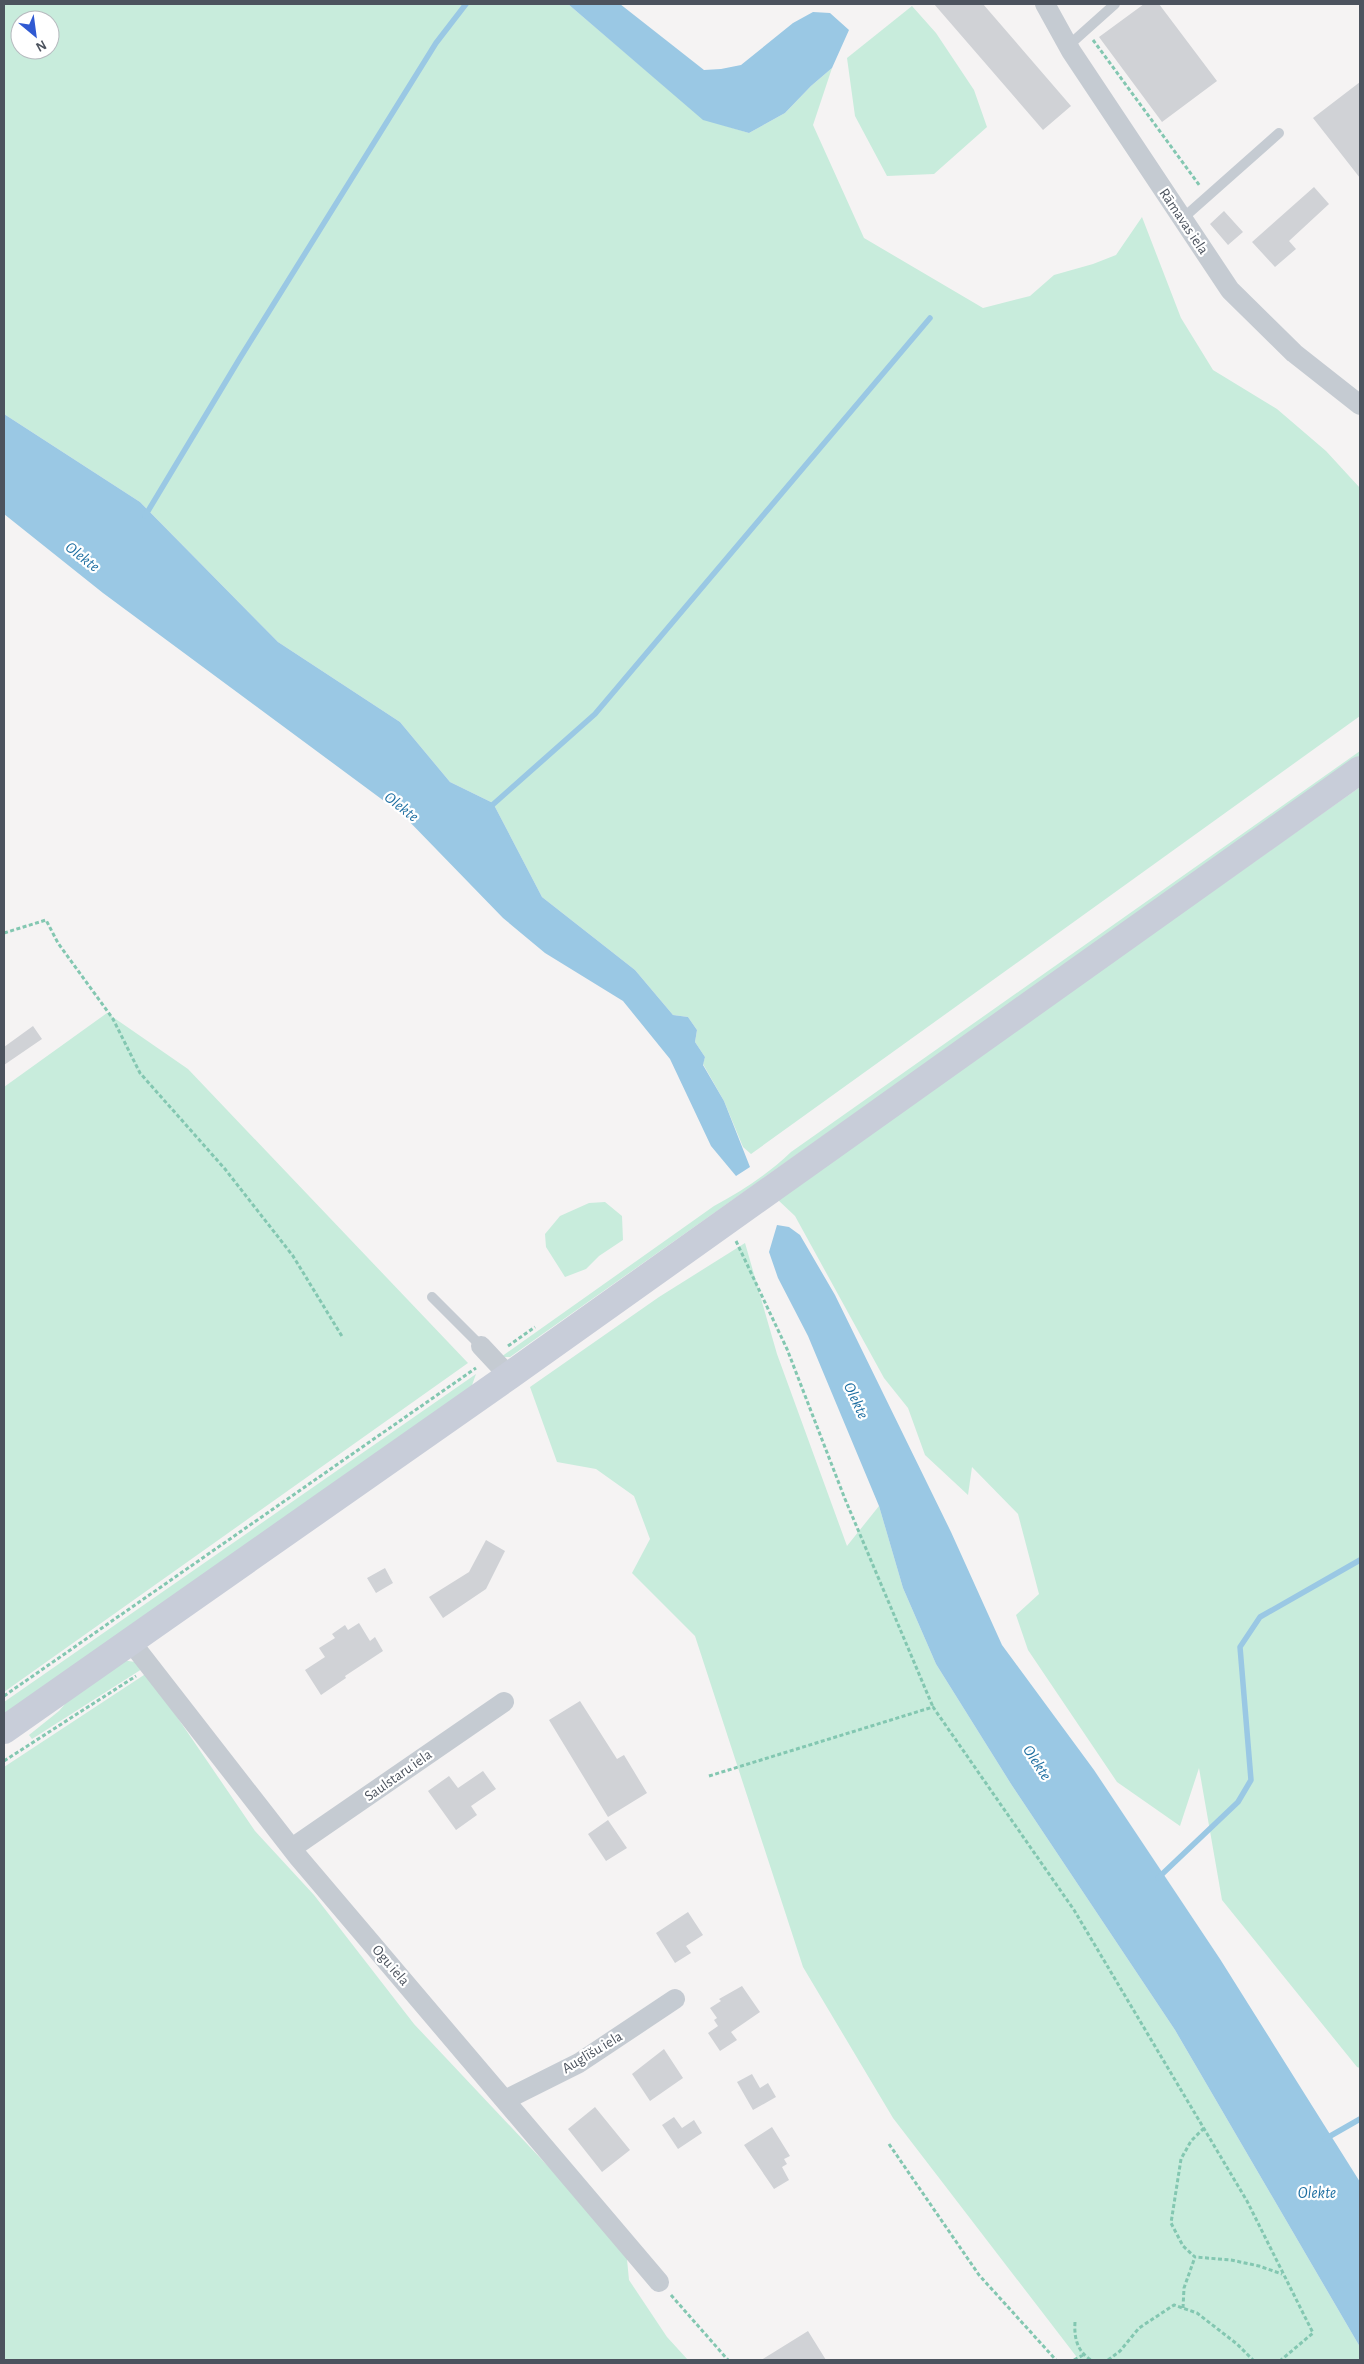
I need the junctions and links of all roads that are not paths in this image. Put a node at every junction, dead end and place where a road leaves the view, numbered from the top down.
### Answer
1 (1045, 4) edge
2 (1115, 4) edge
3 (1068, 46) junction
4 (1279, 134) dead end
5 (1182, 220) junction
6 (1360, 405) edge
7 (1360, 770) edge
8 (432, 1297) dead end
9 (494, 1360) junction
10 (131, 1642) junction
11 (504, 1702) dead end
12 (4, 1730) edge
13 (292, 1848) junction
14 (675, 1999) dead end
15 (505, 2100) junction
16 (658, 2282) road end

1 - 3 street, Rāmavas iela
2 - 3 lane
3 - 5 street, Rāmavas iela
4 - 5 lane
5 - 6 street, Rāmavas iela
7 - 9 main road
8 - 9 lane
9 - 10 main road
10 - 12 main road
10 - 13 street, Ogu iela
11 - 13 street, Saulstaru iela
13 - 15 street, Ogu iela
14 - 15 street, Auglīšu iela
15 - 16 street, Ogu iela

